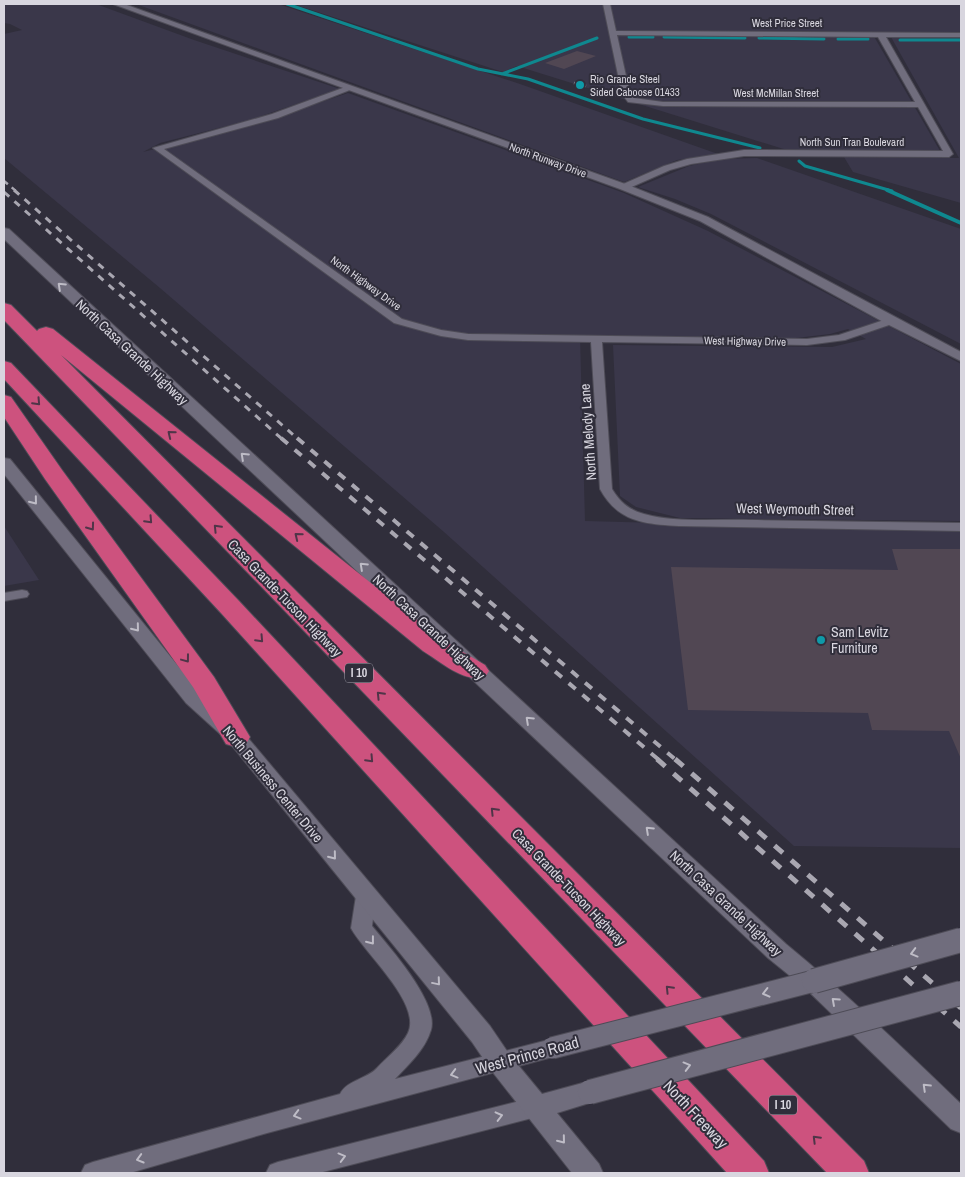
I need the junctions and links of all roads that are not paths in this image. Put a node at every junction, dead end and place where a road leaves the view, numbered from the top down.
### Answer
1 (118, 4) edge
2 (606, 4) edge
3 (612, 33) junction
4 (881, 35) junction
5 (961, 35) edge
6 (352, 88) junction
7 (920, 105) junction
8 (624, 187) junction
9 (4, 232) edge
10 (4, 299) edge
11 (4, 309) edge
12 (891, 321) junction
13 (596, 340) junction
14 (961, 357) edge
15 (4, 367) edge
16 (4, 401) edge
17 (4, 463) edge
18 (629, 513) joint
19 (961, 526) edge
20 (22, 594) dead end
21 (4, 597) edge
22 (476, 671) junction
23 (236, 737) junction
24 (366, 896) junction
25 (961, 940) edge
26 (814, 981) junction
27 (961, 993) edge
28 (856, 1020) junction
29 (552, 1048) joint
30 (500, 1062) junction
31 (331, 1106) junction
32 (536, 1107) junction
33 (961, 1121) edge
34 (93, 1173) edge
35 (278, 1173) edge
36 (589, 1173) edge
37 (751, 1173) edge
38 (851, 1173) edge

1 - 6 street, North Runway Drive
2 - 3 street
3 - 4 street, West Price Street
3 - 7 street, West McMillan Street
4 - 5 street, West Price Street
4 - 7 street, North Sun Tran Boulevard
6 - 8 street, North Runway Drive
6 - 13 street, North Highway Drive
7 - 8 street, North Sun Tran Boulevard
8 - 12 street, North Runway Drive
22 -> 9 main road, North Casa Grande Highway
22 -> 10 highway
38 -> 11 highway, Casa Grande-Tucson Highway / I 10
12 - 13 street, West Highway Drive
12 - 14 street, North Runway Drive
13 - 18 street, North Melody Lane
15 -> 37 highway, North Freeway
16 -> 23 highway
17 -> 23 main road, North Business Center Drive
18 - 19 street, West Weymouth Street
20 - 21 street
26 -> 22 main road, North Casa Grande Highway
23 -> 24 main road, North Business Center Drive
24 -> 30 main road, North Business Center Drive
24 -> 31 street
25 -> 26 main road, West Prince Road, bridge
28 -> 26 main road, North Casa Grande Highway
26 -> 29 street, West Prince Road, bridge
27 - 28 main road, bridge
32 -> 28 main road, bridge
33 -> 28 main road
29 - 30 street, West Prince Road
30 -> 31 street, West Prince Road
30 - 32 main road
31 -> 34 street, West Prince Road
35 -> 32 street
32 -> 36 main road

